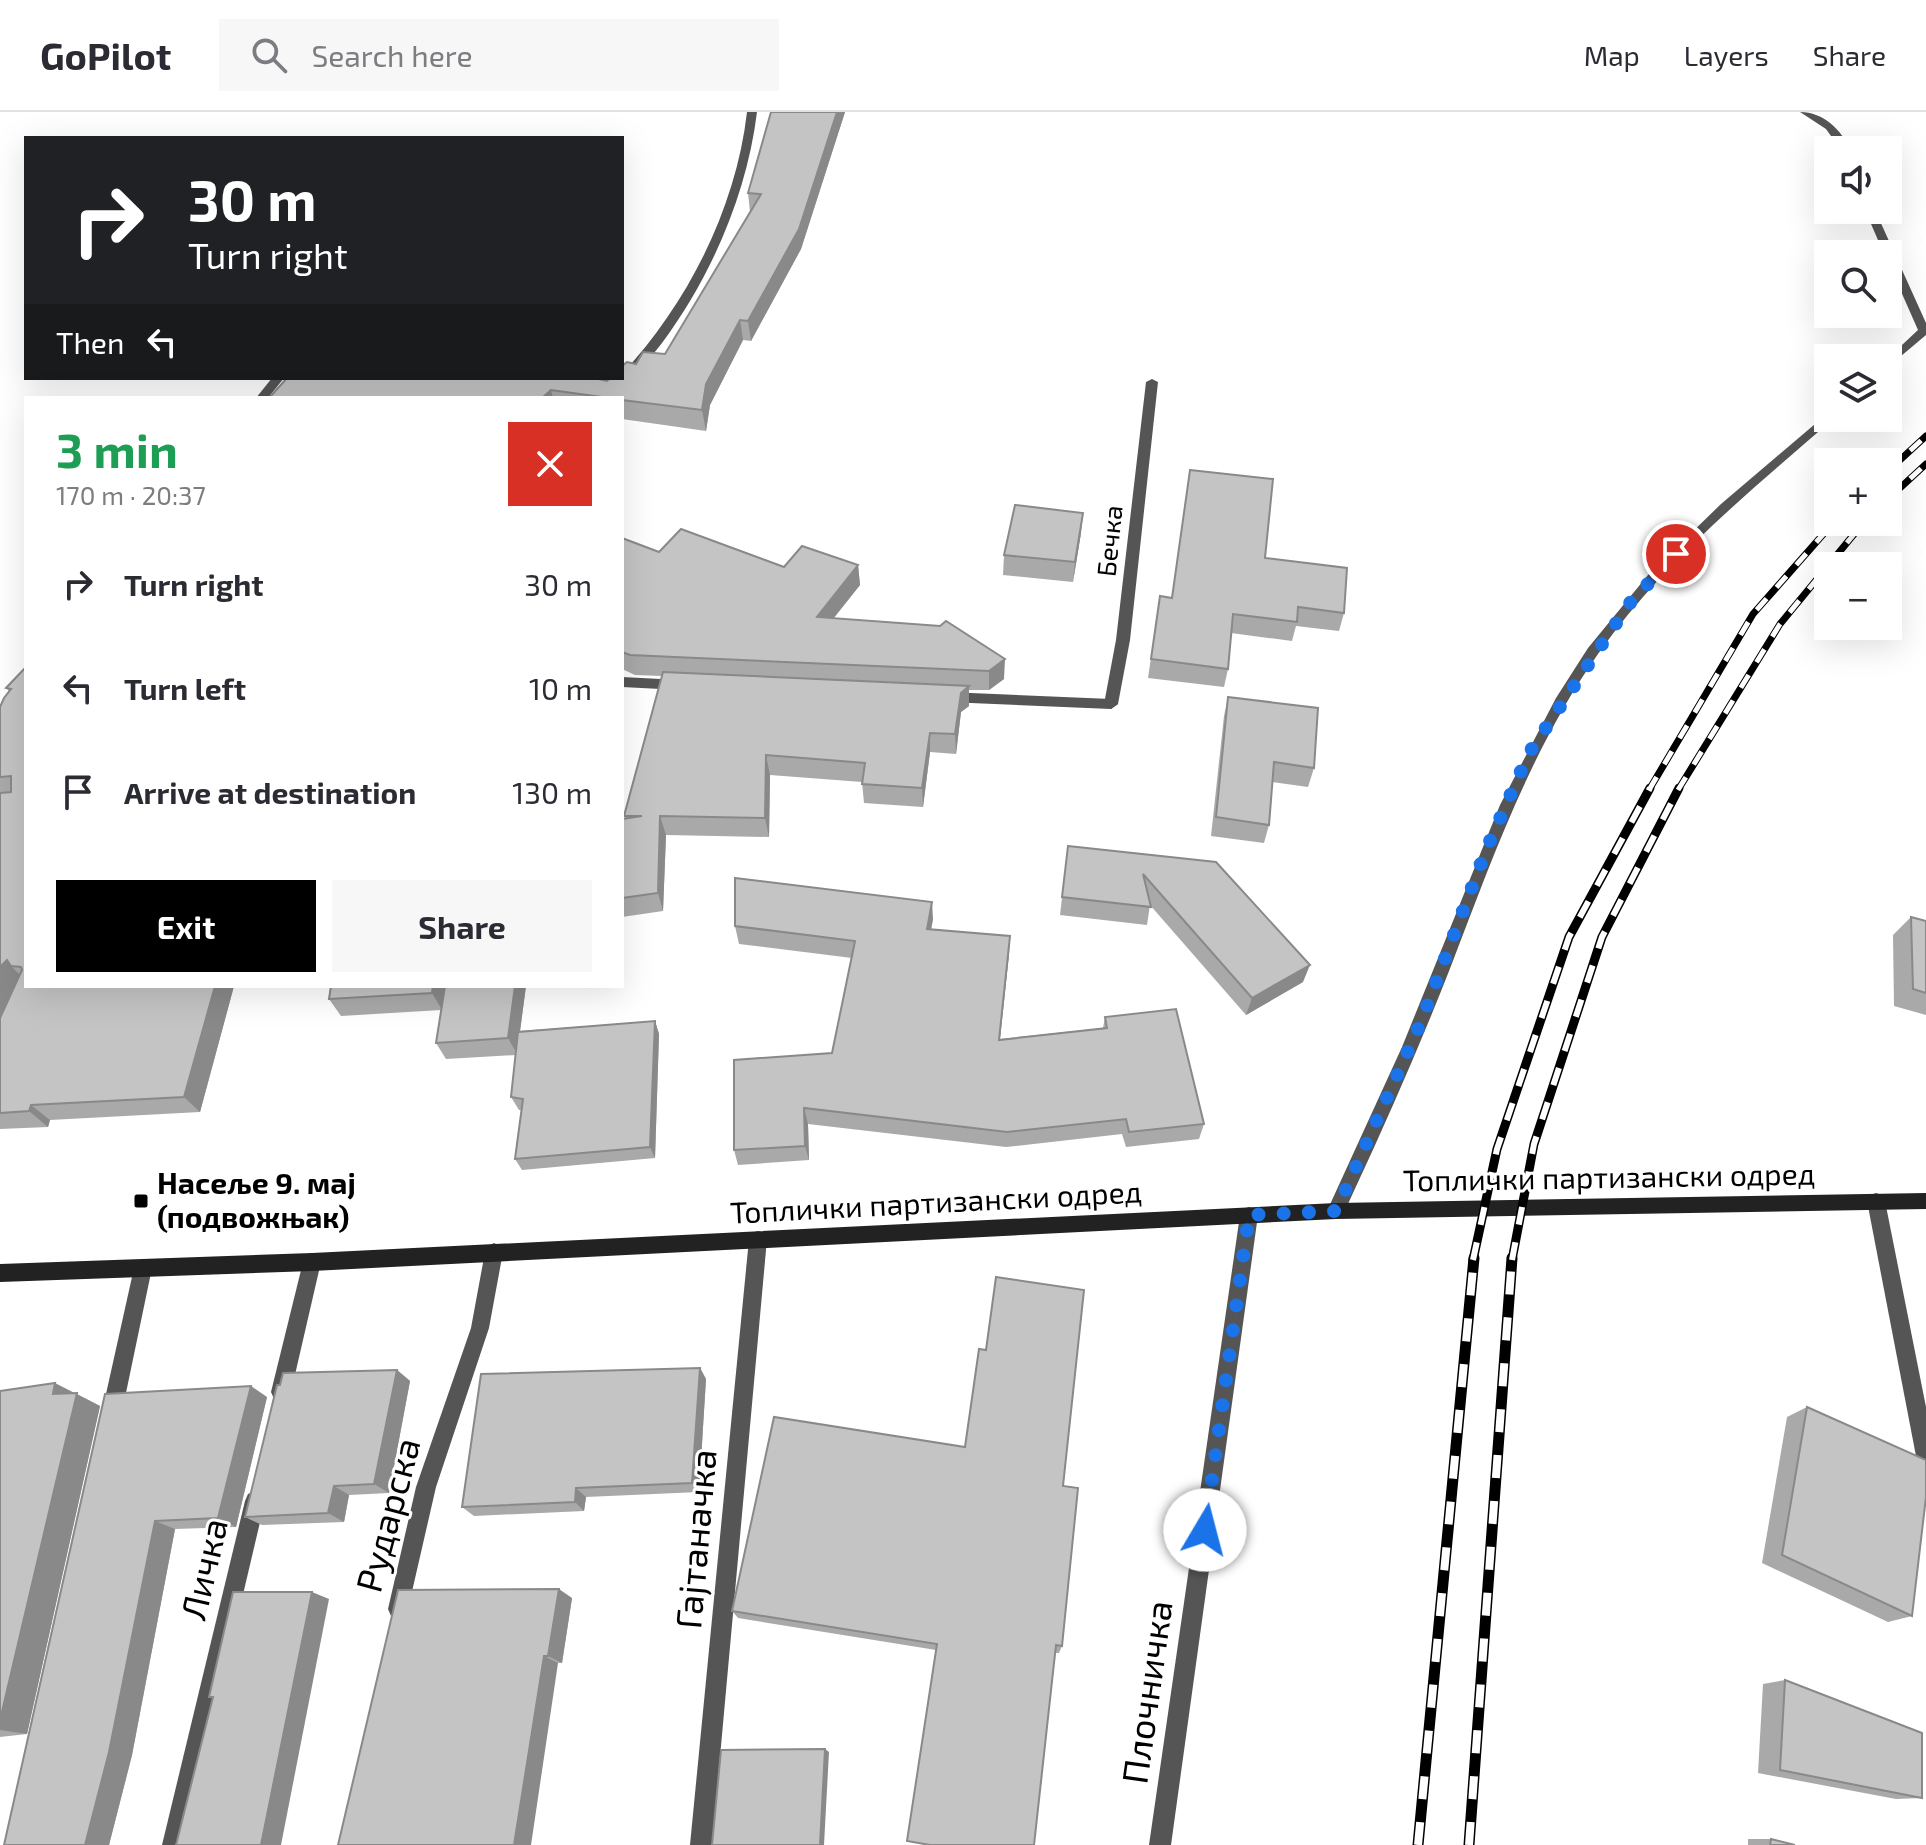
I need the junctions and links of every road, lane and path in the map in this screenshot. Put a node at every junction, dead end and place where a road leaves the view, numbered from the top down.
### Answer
1 (752, 112) edge
2 (1805, 112) edge
3 (1839, 136) edge
4 (1876, 224) edge
5 (1925, 330) edge
6 (1902, 351) edge
7 (624, 378) edge
8 (276, 380) edge
9 (622, 380) edge
10 (1152, 382) dead end
11 (264, 396) edge
12 (608, 396) edge
13 (1814, 430) edge
14 (624, 682) edge
15 (696, 686) edge
16 (926, 696) edge
17 (1876, 1201) junction
18 (1926, 1201) edge
19 (1336, 1211) junction
20 (1249, 1215) junction
21 (758, 1239) junction
22 (494, 1252) junction
23 (312, 1262) junction
24 (143, 1268) junction
25 (0, 1273) edge
26 (275, 1415) edge
27 (107, 1438) edge
28 (1926, 1456) edge
29 (261, 1477) edge
30 (394, 1627) edge
31 (173, 1845) edge
32 (701, 1845) edge
33 (1160, 1845) edge

1 - 7 street
2 - 3 street
4 - 5 street
5 - 6 street
8 - 11 street
9 - 12 street
10 - 16 street, Бечка
13 - 19 street
14 - 15 street
17 - 18 main road, Топлички партизански одред
17 - 19 main road, Топлички партизански одред
17 - 28 street
19 - 20 main road, Топлички партизански одред
20 - 21 main road, Топлички партизански одред
20 - 33 street, Плочничка
21 - 22 main road, Топлички партизански одред
21 - 32 street, Гајтаначка
22 - 23 main road, Топлички партизански одред
22 - 30 street, Рударска
23 - 24 main road, Топлички партизански одред
23 - 26 street
24 - 25 main road, Топлички партизански одред
24 - 27 street
29 - 31 street, Личка

